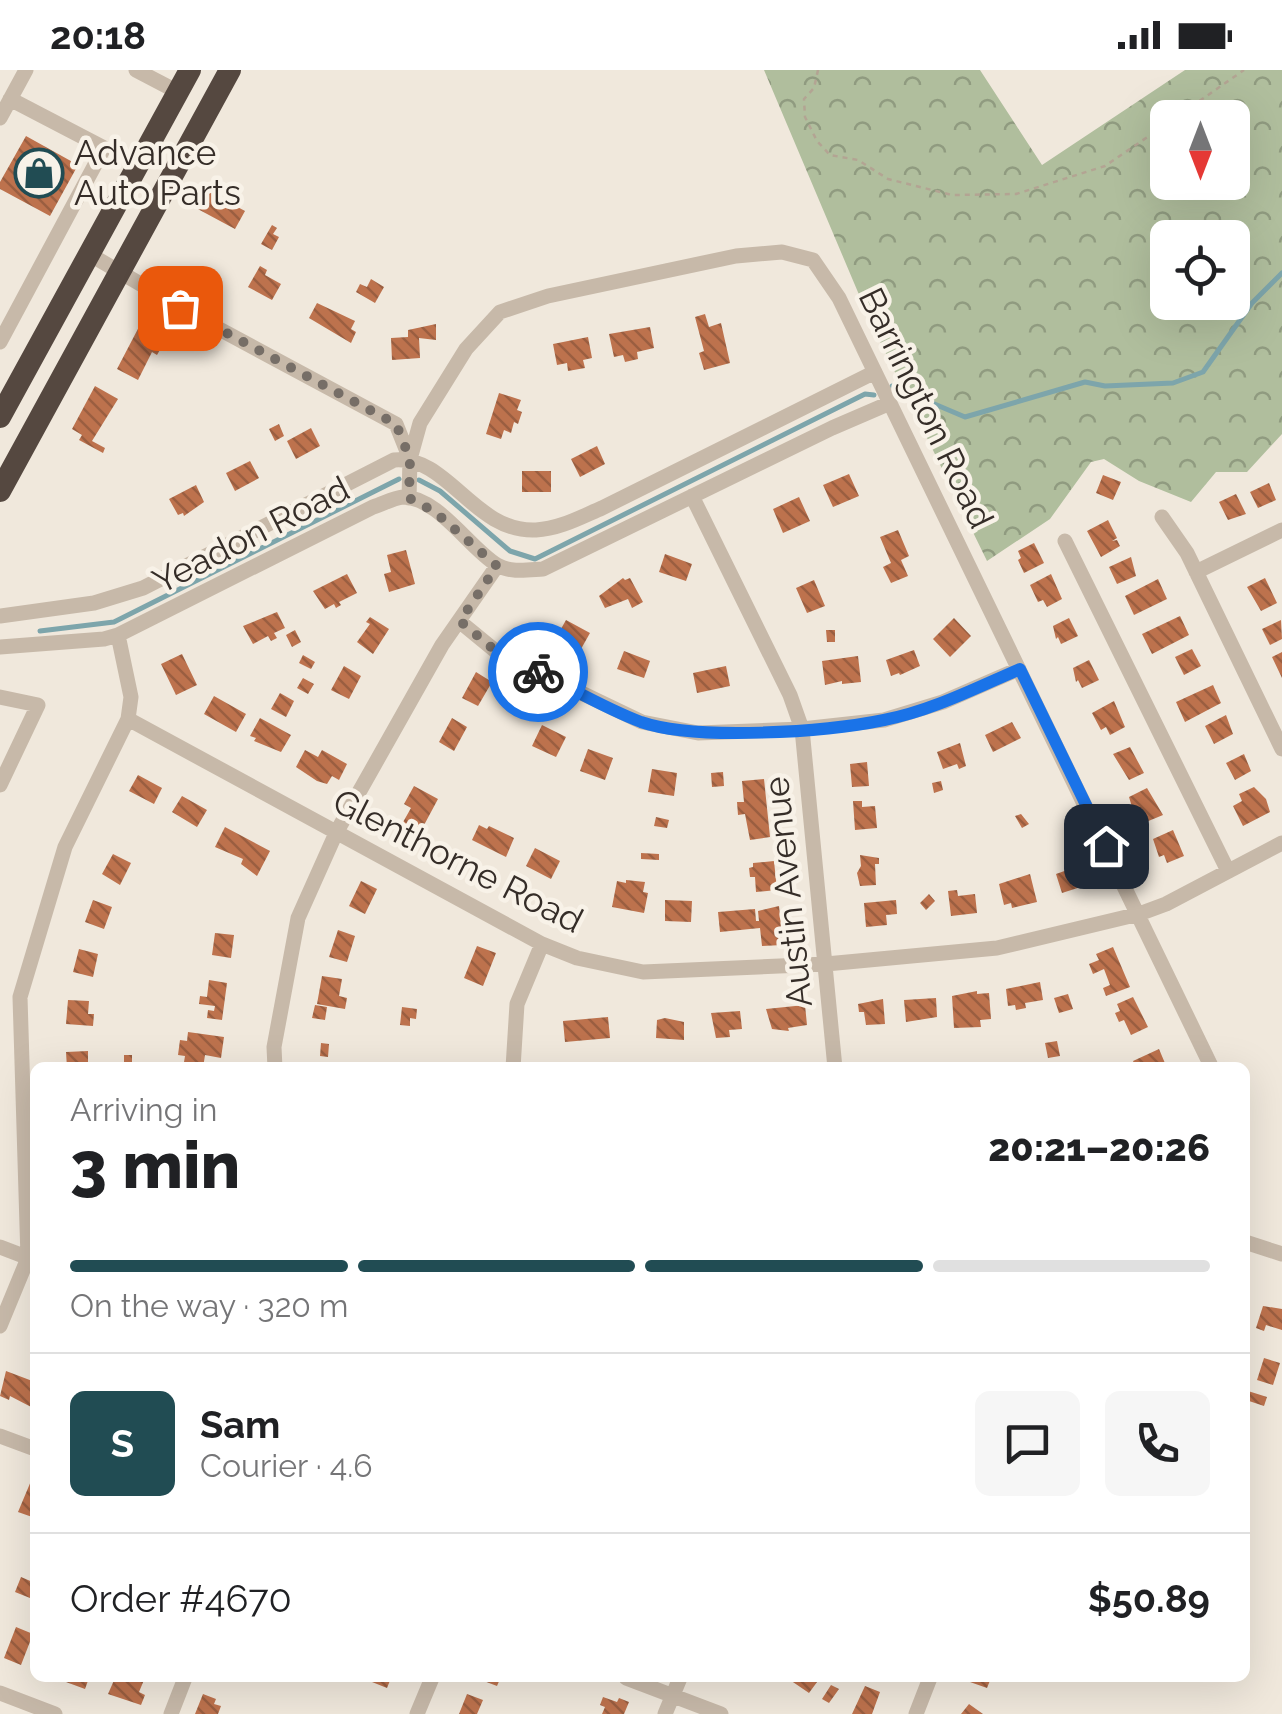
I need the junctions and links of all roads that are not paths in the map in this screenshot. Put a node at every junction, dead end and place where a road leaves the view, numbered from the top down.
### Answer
1 (26, 70) edge
2 (136, 70) edge
3 (190, 70) edge
4 (230, 70) edge
5 (178, 92) junction
6 (10, 99) junction
7 (0, 118) edge
8 (89, 254) junction
9 (119, 272) junction
10 (0, 342) edge
11 (875, 372) junction
12 (890, 404) junction
13 (1, 412) edge
14 (36, 425) junction
15 (410, 459) junction
16 (0, 492) edge
17 (692, 496) junction
18 (409, 498) junction
19 (1162, 517) dead end
20 (1280, 534) edge
21 (1064, 541) dead end
22 (497, 566) junction
23 (1196, 572) junction
24 (0, 616) edge
25 (460, 621) junction
26 (118, 635) junction
27 (0, 647) edge
28 (1020, 669) junction
29 (0, 697) edge
30 (128, 719) junction
31 (802, 729) junction
32 (1282, 749) edge
33 (0, 785) edge
34 (336, 834) junction
35 (1282, 842) edge
36 (1228, 871) junction
37 (1139, 914) junction
38 (542, 944) junction
39 (826, 964) junction
40 (275, 1062) edge
41 (513, 1062) edge
42 (834, 1062) edge
43 (1209, 1062) edge
44 (30, 1200) edge
45 (1250, 1244) edge
46 (0, 1247) edge
47 (1282, 1254) edge
48 (30, 1259) edge
49 (30, 1266) edge
50 (0, 1326) edge
51 (0, 1436) edge
52 (30, 1447) edge
53 (184, 1682) edge
54 (430, 1682) edge
55 (636, 1682) edge
56 (678, 1682) edge
57 (928, 1682) edge
58 (0, 1693) edge
59 (672, 1696) junction
60 (56, 1714) edge
61 (171, 1714) edge
62 (417, 1714) edge
63 (665, 1714) edge
64 (721, 1714) edge
65 (916, 1714) edge

1 - 6 street
2 - 5 street
3 - 5 highway
4 - 9 highway
5 - 8 highway
6 - 7 street
6 - 10 street
8 - 9 street
8 - 13 highway
9 - 14 highway
9 - 15 street
11 - 12 street, Barrington Road
11 - 15 street
11 - 15 street, Barrington Road
12 - 17 street
12 - 28 street, Barrington Road
13 - 14 street
14 - 16 highway
15 - 18 street, Barrington Road
15 - 24 street, Yeadon Road
17 - 22 street
17 - 31 street, Austin Avenue
18 - 22 street
18 - 26 street, Yeadon Road
19 - 23 street
20 - 23 street
21 - 36 street
22 - 25 street
23 - 32 street
25 - 31 street
25 - 34 street
26 - 27 street, Yeadon Road
26 - 30 street
28 - 31 street
28 - 37 street, Barrington Road
29 - 33 street
30 - 34 street, Glenthorne Road
30 - 44 street
31 - 39 street, Austin Avenue
34 - 38 street, Glenthorne Road
34 - 40 street
35 - 36 street, Glenthorne Road
36 - 37 street, Glenthorne Road
37 - 39 street, Glenthorne Road
37 - 43 street, Barrington Road
38 - 39 street, Glenthorne Road
38 - 41 street
39 - 42 street, Austin Avenue
45 - 47 street
46 - 48 street
49 - 50 street
51 - 52 street
53 - 61 street
54 - 62 street
55 - 59 street
56 - 59 street
57 - 65 street
58 - 60 street
59 - 63 street
59 - 64 street

